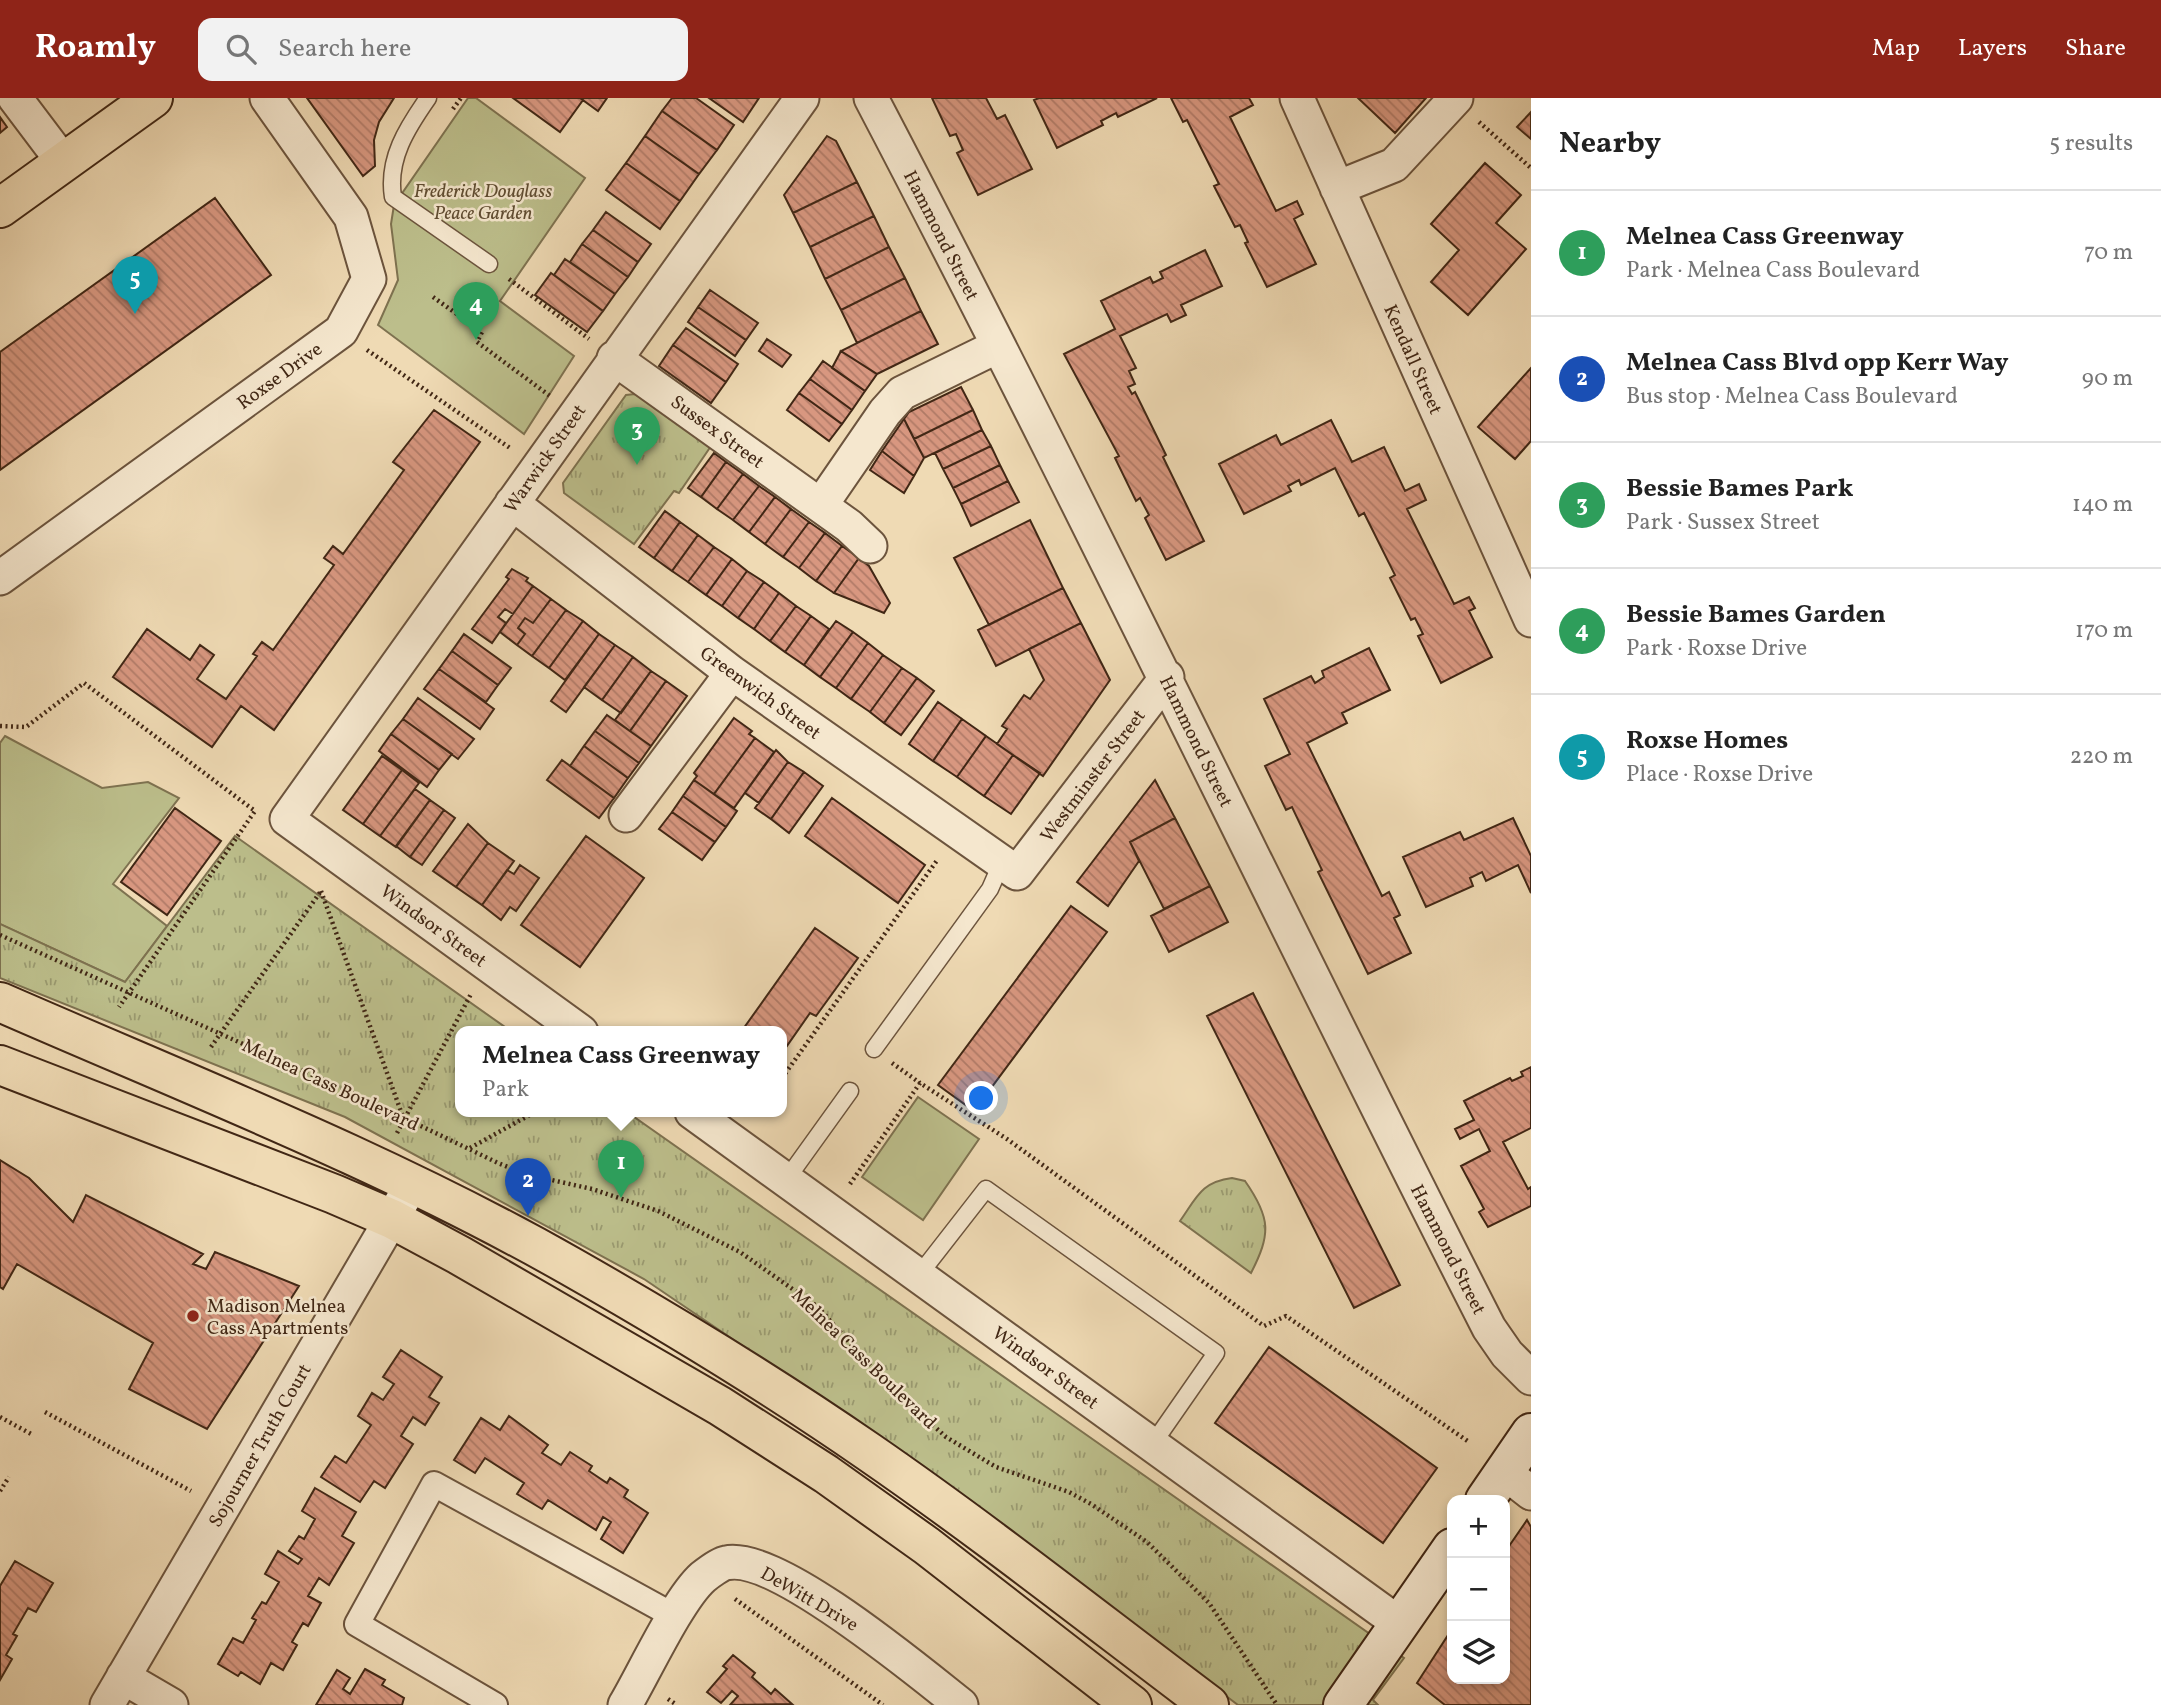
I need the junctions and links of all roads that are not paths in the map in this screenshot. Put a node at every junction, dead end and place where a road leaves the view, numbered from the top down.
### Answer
1 (15, 98) edge
2 (153, 98) edge
3 (267, 98) edge
4 (428, 98) edge
5 (802, 98) edge
6 (871, 98) edge
7 (1297, 98) edge
8 (1455, 99) edge
9 (64, 163) junction
10 (1338, 188) junction
11 (0, 208) edge
12 (489, 264) road end
13 (999, 346) junction
14 (614, 358) junction
15 (512, 503) junction
16 (821, 505) junction
17 (870, 546) dead end
18 (0, 578) edge
19 (1531, 620) edge
20 (732, 673) junction
21 (1167, 677) junction
22 (626, 815) dead end
23 (287, 819) joint
24 (1009, 868) junction
25 (0, 1002) edge
26 (573, 1026) edge
27 (874, 1049) dead end
28 (0, 1065) edge
29 (0, 1084) edge
30 (850, 1091) dead end
31 (129, 1114) junction
32 (699, 1117) edge
33 (786, 1180) junction
34 (412, 1184) junction
35 (392, 1219) junction
36 (919, 1275) junction
37 (1531, 1378) edge
38 (1531, 1433) edge
39 (1152, 1445) junction
40 (1507, 1489) edge
41 (1447, 1555) edge
42 (676, 1617) junction
43 (1400, 1624) junction
44 (115, 1691) edge
45 (172, 1705) edge
46 (495, 1705) edge
47 (625, 1705) edge
48 (961, 1705) edge
49 (1132, 1705) edge
50 (1209, 1705) edge
51 (1343, 1705) edge

1 - 9 street
2 - 9 main road
3 - 18 street, Roxse Drive
4 - 12 lane
5 - 14 street, Warwick Street
6 - 13 street, Hammond Street
7 - 10 street, Kendall Street
8 - 10 street
9 - 11 main road
10 - 19 street, Kendall Street
13 - 16 street
13 - 21 street, Hammond Street
14 - 15 street, Warwick Street
14 - 16 street, Sussex Street
15 - 20 street, Greenwich Street
15 - 23 street, Warwick Street
16 - 17 street, Sussex Street
20 - 22 street
20 - 24 street, Greenwich Street
21 - 24 street, Westminster Street
21 - 37 street, Hammond Street
23 - 26 street, Windsor Street
24 - 27 lane
25 - 34 main road
28 - 31 main road
29 - 31 main road
30 - 33 lane
31 - 35 main road
32 - 33 street, Windsor Street
33 - 36 street, Windsor Street
34 - 35 street, Sojourner Truth Court
34 - 50 main road
35 - 44 street, Sojourner Truth Court
35 - 49 main road
36 - 39 street, Windsor Street
36 - 39 lane
38 - 40 main road
39 - 43 street, Windsor Street
41 - 43 main road
42 - 46 street
42 - 47 street, DeWitt Drive
42 - 48 street, DeWitt Drive
43 - 51 main road
44 - 45 street

